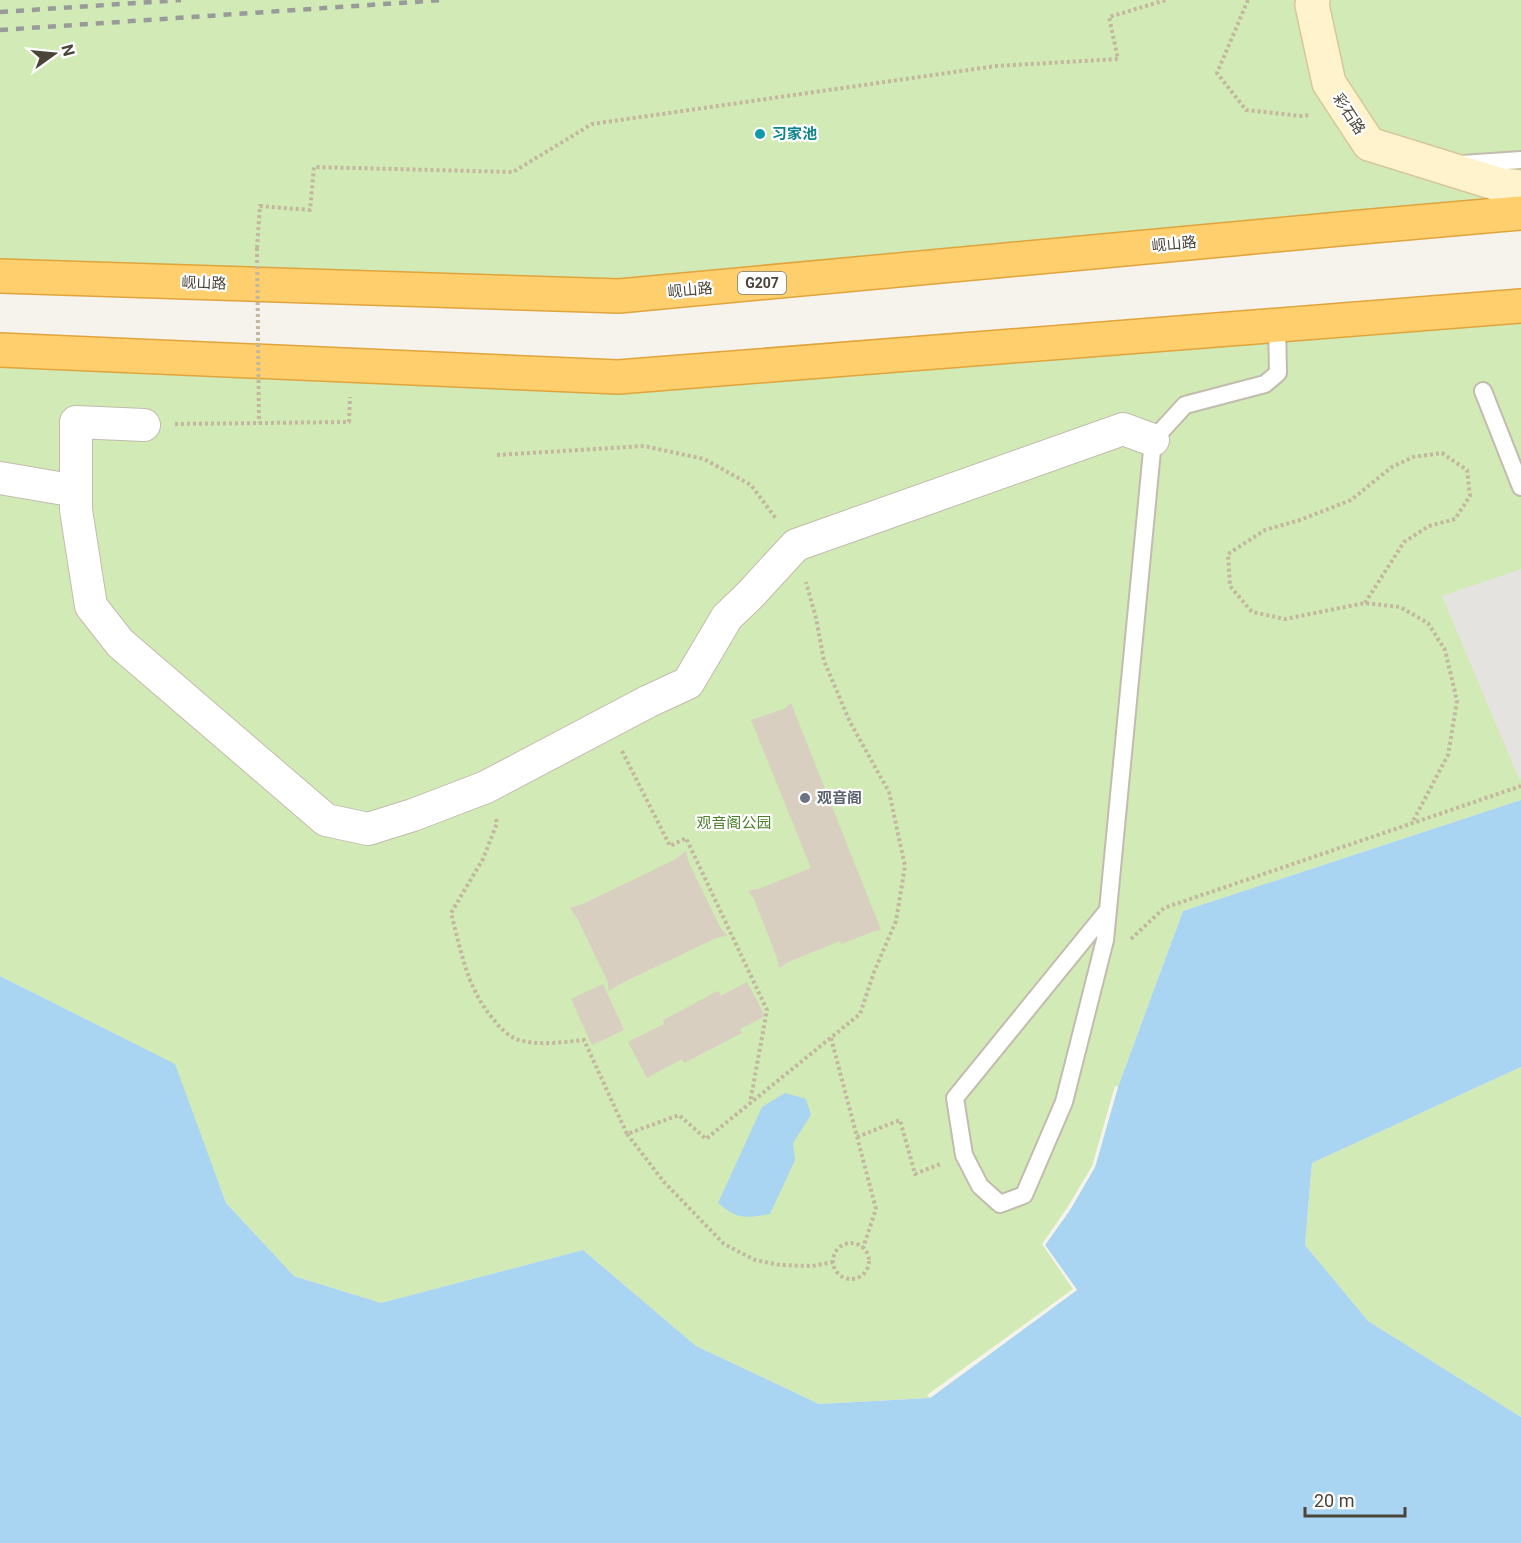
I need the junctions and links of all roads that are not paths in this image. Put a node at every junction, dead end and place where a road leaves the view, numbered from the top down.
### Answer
1 (1313, 0) edge
2 (1521, 160) edge
3 (1438, 166) junction
4 (1521, 187) edge
5 (1521, 213) edge
6 (0, 276) edge
7 (1521, 306) edge
8 (1277, 325) junction
9 (0, 350) edge
10 (1483, 392) dead end
11 (144, 424) road end
12 (1153, 440) junction
13 (0, 478) edge
14 (1521, 487) edge
15 (76, 491) junction
16 (1108, 910) junction

1 - 3 street, 彩石路
2 - 3 lane
3 - 4 street, 彩石路
5 - 6 highway, 岘山路 / G207
7 - 8 highway
8 - 9 highway
8 - 12 lane
10 - 14 lane
11 - 15 street
12 - 15 street
12 - 16 lane
13 - 15 street
16 - 16 lane

